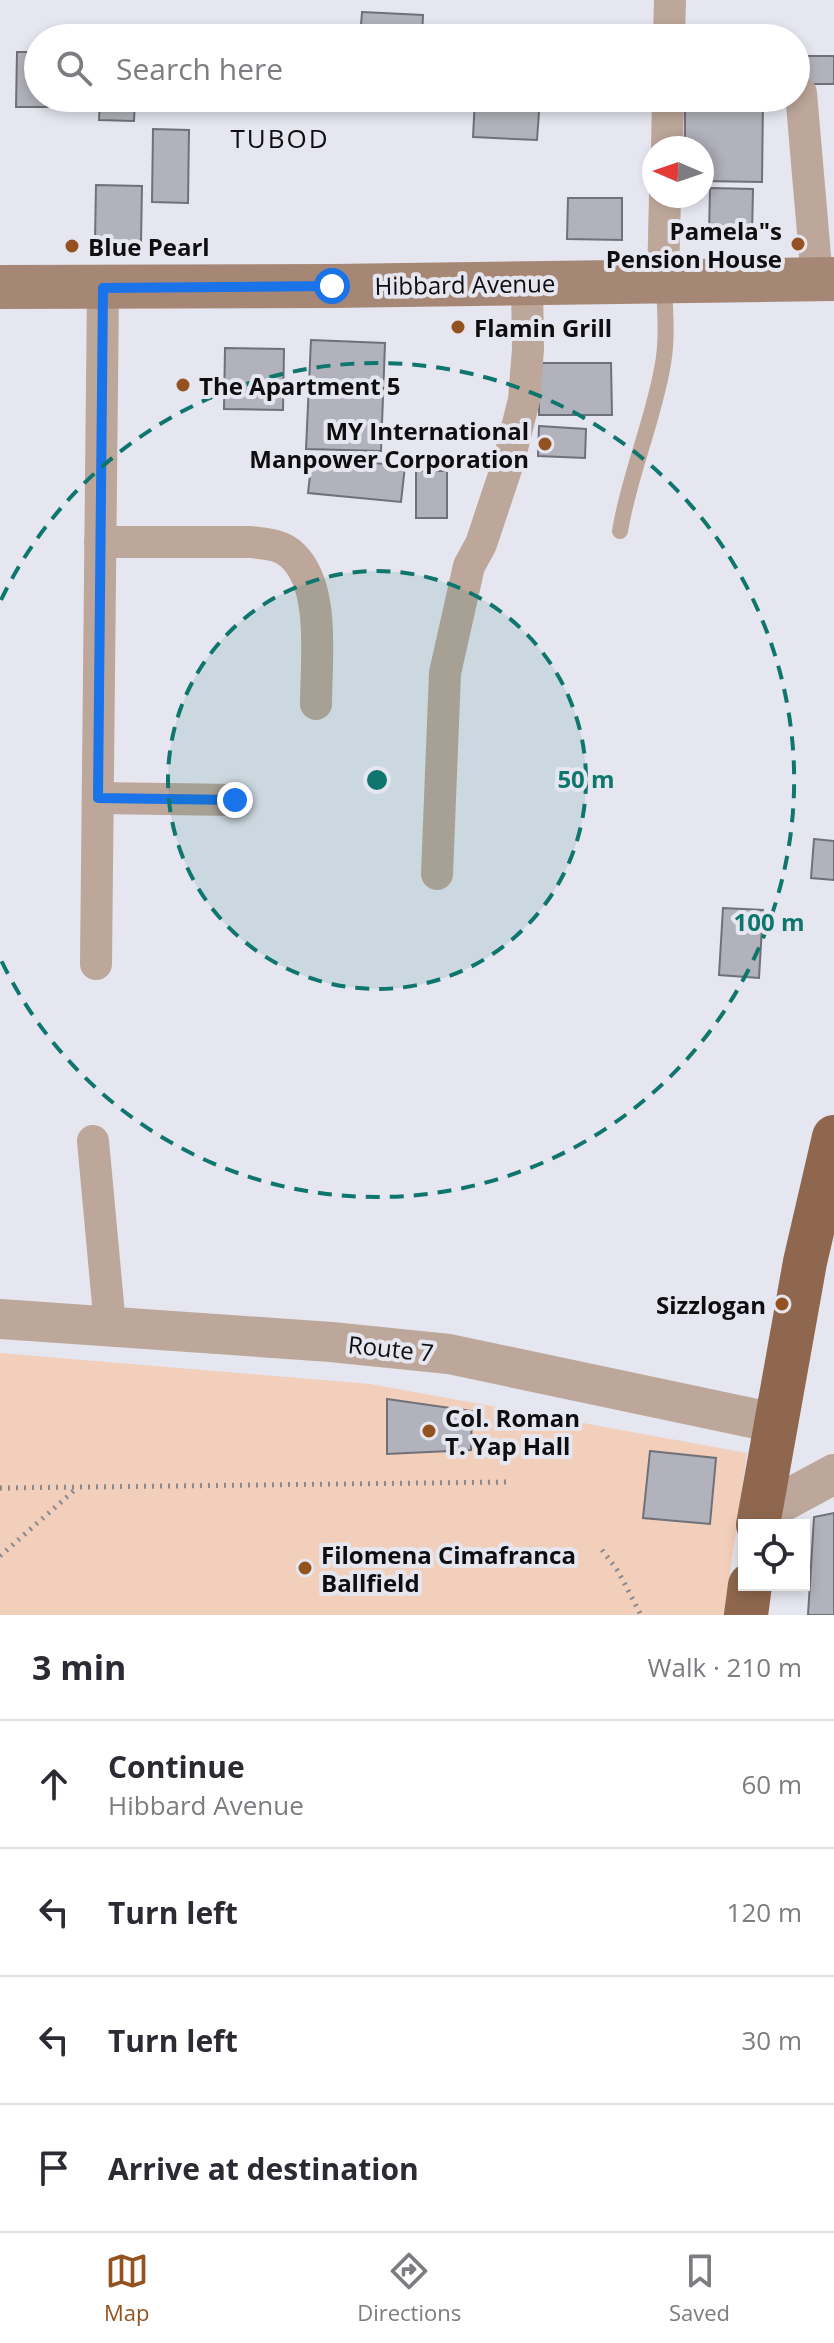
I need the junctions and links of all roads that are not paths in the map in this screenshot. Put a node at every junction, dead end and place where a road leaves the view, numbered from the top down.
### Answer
1 (670, 0) edge
2 (669, 24) edge
3 (668, 112) edge
4 (803, 112) edge
5 (667, 136) edge
6 (665, 208) edge
7 (825, 279) edge
8 (663, 281) junction
9 (527, 283) junction
10 (0, 287) edge
11 (103, 288) junction
12 (620, 531) dead end
13 (100, 542) junction
14 (316, 704) dead end
15 (98, 798) junction
16 (235, 800) dead end
17 (437, 874) dead end
18 (96, 964) dead end
19 (834, 1137) edge
20 (93, 1141) dead end
21 (0, 1319) edge
22 (110, 1326) junction
23 (775, 1423) junction
24 (834, 1474) edge
25 (759, 1519) edge
26 (761, 1519) edge
27 (749, 1591) edge
28 (746, 1615) edge

1 - 2 street
3 - 5 street
4 - 7 street
6 - 8 street
7 - 8 main road, Hibbard Avenue
8 - 9 main road, Hibbard Avenue
8 - 12 lane
9 - 11 main road, Hibbard Avenue
9 - 17 street
10 - 11 main road, Hibbard Avenue
11 - 13 street
13 - 14 street
13 - 15 street
15 - 16 street
15 - 18 street
19 - 23 highway
20 - 22 street
21 - 22 street, Route 7
22 - 23 street, Route 7
23 - 25 highway
24 - 26 street
27 - 28 highway

